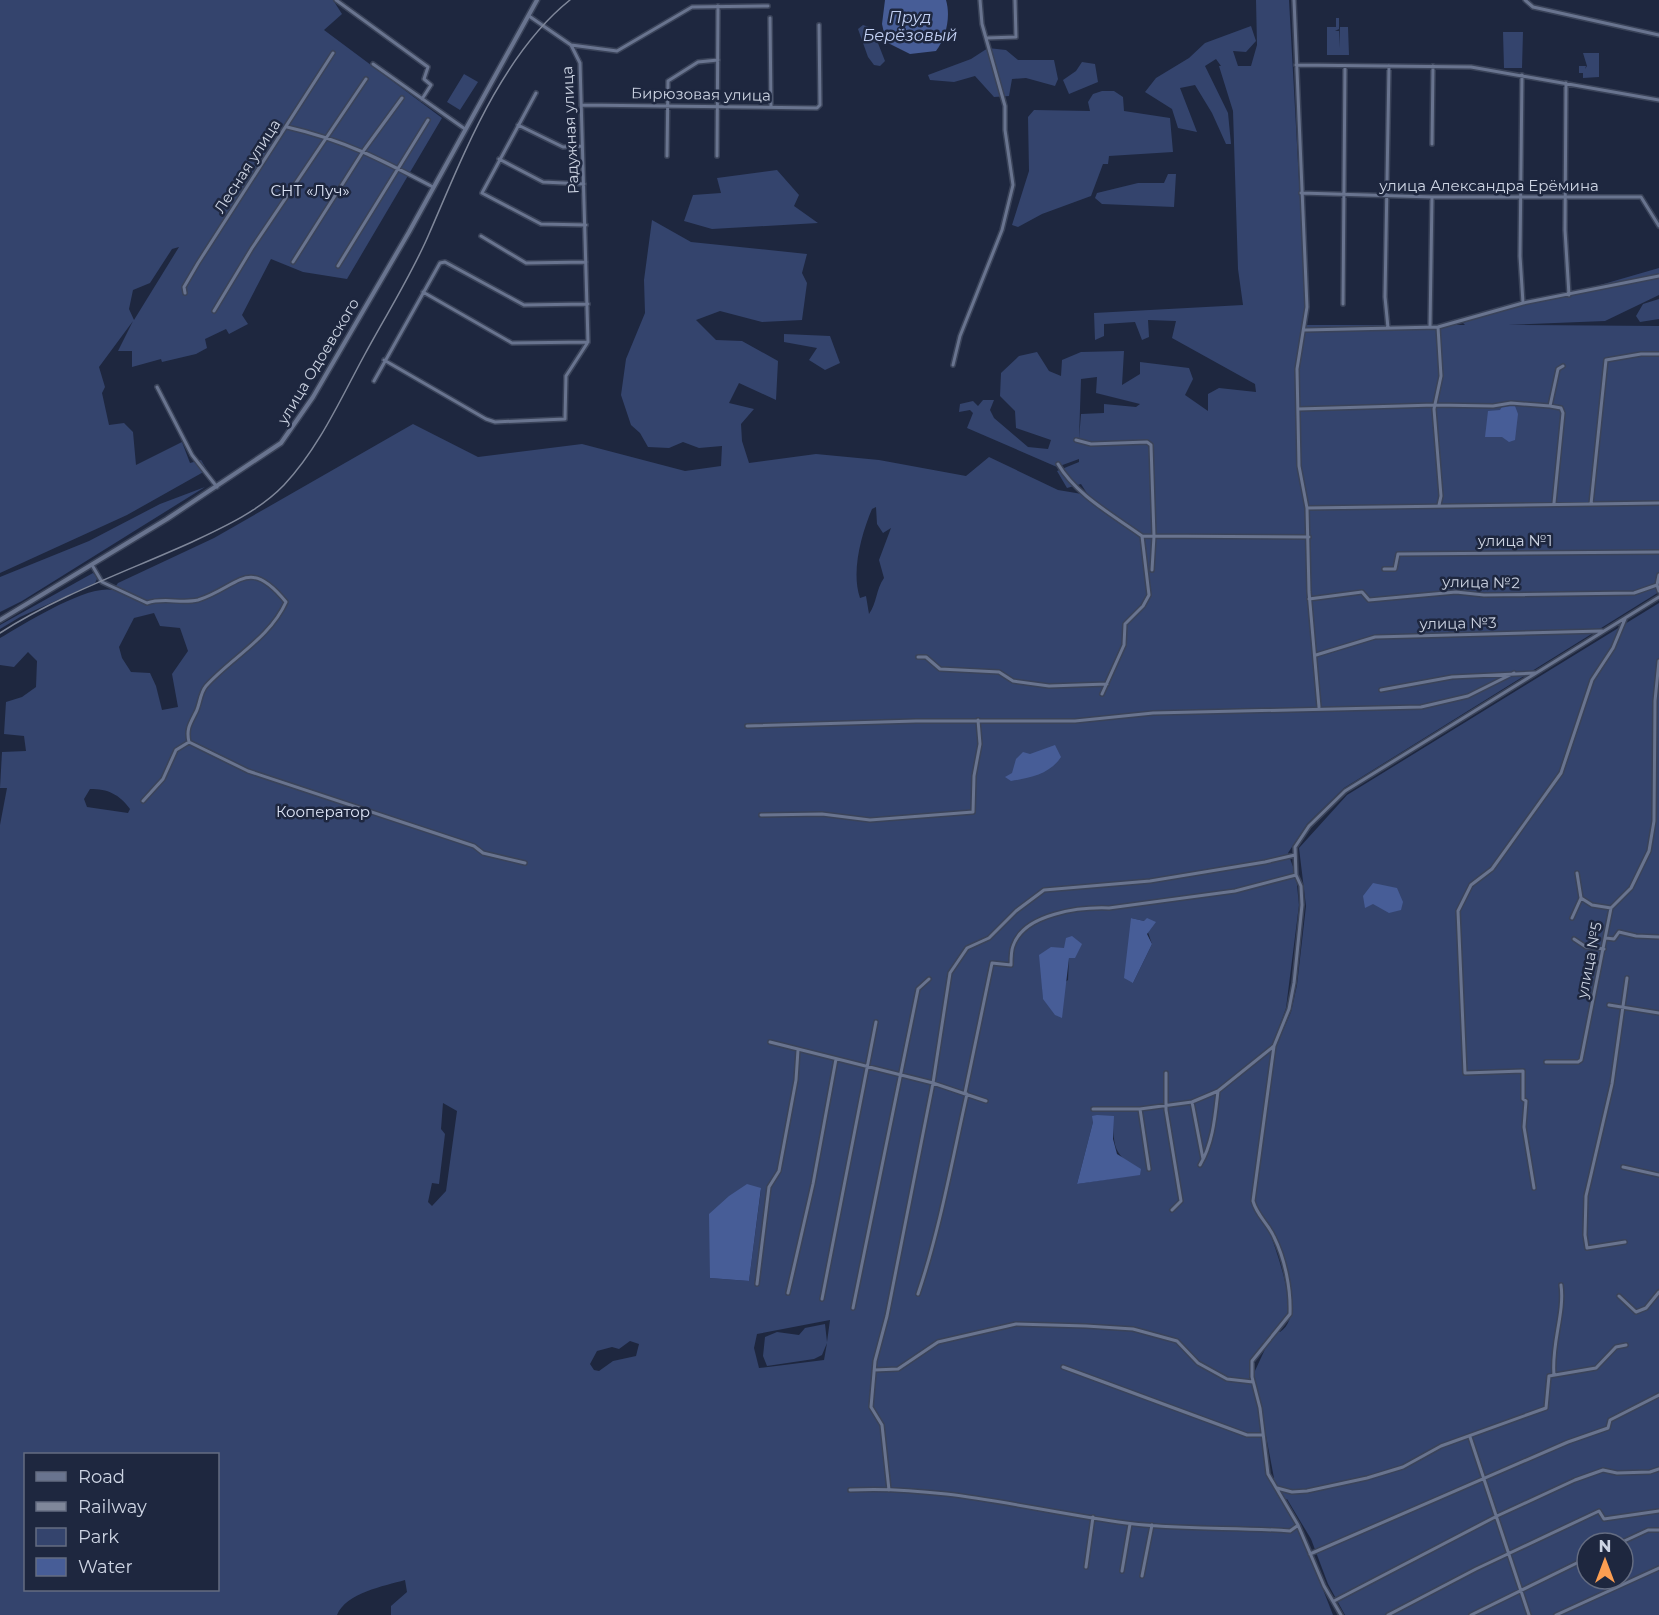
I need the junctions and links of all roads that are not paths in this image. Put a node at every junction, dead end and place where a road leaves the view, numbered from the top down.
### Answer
1 (336, 0) edge
2 (537, 0) edge
3 (980, 0) edge
4 (1015, 0) edge
5 (1294, 0) edge
6 (1525, 0) edge
7 (721, 4) edge
8 (768, 6) dead end
9 (529, 16) junction
10 (770, 18) dead end
11 (819, 25) dead end
12 (1659, 35) edge
13 (987, 38) junction
14 (571, 45) junction
15 (333, 53) dead end
16 (718, 60) junction
17 (373, 64) dead end
18 (1296, 65) junction
19 (1345, 66) junction
20 (1389, 66) junction
21 (1433, 66) junction
22 (1521, 75) junction
23 (366, 79) dead end
24 (1566, 84) junction
25 (536, 93) dead end
26 (402, 98) dead end
27 (422, 99) junction
28 (1659, 100) edge
29 (581, 105) junction
30 (667, 106) junction
31 (718, 106) junction
32 (771, 107) junction
33 (428, 120) dead end
34 (518, 125) junction
35 (287, 127) junction
36 (465, 129) junction
37 (327, 136) junction
38 (1432, 144) dead end
39 (582, 146) junction
40 (364, 150) junction
41 (667, 156) dead end
42 (717, 156) dead end
43 (499, 159) junction
44 (398, 169) junction
45 (584, 184) junction
46 (433, 187) junction
47 (1301, 193) junction
48 (1521, 195) junction
49 (1344, 196) junction
50 (1388, 196) junction
51 (1432, 197) junction
52 (1565, 197) junction
53 (586, 225) junction
54 (1659, 226) edge
55 (481, 236) dead end
56 (292, 262) dead end
57 (586, 262) junction
58 (338, 266) dead end
59 (1659, 276) edge
60 (423, 292) junction
61 (185, 293) dead end
62 (1569, 295) junction
63 (1523, 303) junction
64 (588, 304) junction
65 (1343, 304) dead end
66 (214, 311) dead end
67 (1430, 327) junction
68 (1438, 327) junction
69 (1388, 328) junction
70 (1305, 330) junction
71 (588, 342) junction
72 (1659, 354) edge
73 (384, 360) junction
74 (953, 365) dead end
75 (1563, 366) dead end
76 (374, 381) dead end
77 (157, 387) dead end
78 (1435, 405) junction
79 (1550, 406) junction
80 (1298, 409) junction
81 (1076, 440) dead end
82 (1058, 464) dead end
83 (217, 487) junction
84 (1554, 503) junction
85 (1659, 503) edge
86 (1591, 504) junction
87 (1439, 505) junction
88 (1307, 508) junction
89 (1154, 536) junction
90 (1142, 537) junction
91 (1309, 537) junction
92 (1659, 552) edge
93 (92, 565) junction
94 (1384, 569) dead end
95 (1152, 570) dead end
96 (1659, 576) edge
97 (1657, 585) junction
98 (1659, 591) edge
99 (1659, 597) edge
100 (1309, 599) junction
101 (1626, 617) junction
102 (0, 620) edge
103 (1604, 631) junction
104 (1316, 655) junction
105 (918, 657) dead end
106 (1659, 661) edge
107 (1514, 673) junction
108 (1536, 673) junction
109 (1107, 684) junction
110 (1381, 690) dead end
111 (1102, 694) dead end
112 (1319, 707) junction
113 (978, 720) junction
114 (747, 726) dead end
115 (189, 742) junction
116 (143, 801) dead end
117 (761, 814) dead end
118 (1295, 855) junction
119 (525, 862) dead end
120 (1577, 873) dead end
121 (1296, 875) junction
122 (1581, 898) junction
123 (1611, 908) junction
124 (1572, 918) dead end
125 (1659, 937) edge
126 (1606, 938) junction
127 (1574, 939) dead end
128 (1604, 949) junction
129 (1628, 978) dead end
130 (929, 979) dead end
131 (1609, 1005) dead end
132 (1623, 1008) junction
133 (1659, 1013) edge
134 (876, 1022) dead end
135 (770, 1042) dead end
136 (1274, 1046) junction
137 (798, 1050) junction
138 (836, 1059) junction
139 (1546, 1062) dead end
140 (867, 1067) junction
141 (1166, 1072) dead end
142 (900, 1076) junction
143 (933, 1083) junction
144 (1218, 1091) junction
145 (966, 1094) junction
146 (986, 1101) dead end
147 (1192, 1102) junction
148 (1166, 1105) junction
149 (1093, 1109) dead end
150 (1140, 1109) junction
151 (1203, 1160) junction
152 (1200, 1165) dead end
153 (1623, 1167) dead end
154 (1149, 1169) dead end
155 (1659, 1175) edge
156 (1534, 1188) dead end
157 (1172, 1210) dead end
158 (1625, 1242) dead end
159 (757, 1284) dead end
160 (1561, 1285) dead end
161 (1659, 1292) edge
162 (788, 1293) dead end
163 (918, 1294) dead end
164 (1619, 1296) dead end
165 (822, 1299) dead end
166 (853, 1308) dead end
167 (1626, 1345) dead end
168 (1063, 1367) dead end
169 (874, 1370) junction
170 (1554, 1375) junction
171 (1253, 1382) junction
172 (1659, 1395) edge
173 (1263, 1435) junction
174 (1470, 1437) junction
175 (1659, 1469) edge
176 (1484, 1478) junction
177 (1275, 1487) junction
178 (850, 1490) dead end
179 (889, 1490) junction
180 (1659, 1511) edge
181 (1497, 1516) junction
182 (1093, 1517) junction
183 (1130, 1524) junction
184 (1152, 1525) junction
185 (1298, 1525) junction
186 (1659, 1530) edge
187 (1635, 1536) edge
188 (1510, 1553) junction
189 (1310, 1554) junction
190 (1575, 1564) edge
191 (1086, 1567) dead end
192 (1659, 1568) edge
193 (1122, 1571) dead end
194 (1142, 1576) dead end
195 (1521, 1591) junction
196 (1334, 1601) junction
197 (1341, 1615) edge
198 (1388, 1615) edge
199 (1472, 1615) edge
200 (1529, 1615) edge
201 (1556, 1615) edge

1 - 27 street
2 - 9 street, улица Одоевского
3 - 13 street
4 - 13 street
5 - 18 street
6 - 12 street
7 - 8 street, Радужная улица
7 - 14 street, Радужная улица
7 - 16 street
9 - 14 street
9 - 36 street, улица Одоевского
10 - 32 street
11 - 32 street, Бирюзовая улица
13 - 74 street
14 - 29 street, Радужная улица
15 - 35 street, Лесная улица
16 - 30 street
16 - 31 street
17 - 27 street
18 - 19 street
18 - 47 street
19 - 20 street
19 - 49 street
20 - 21 street
20 - 50 street
21 - 22 street
21 - 38 street
22 - 24 street
22 - 48 street
23 - 37 street
24 - 28 street
24 - 52 street
25 - 34 street
26 - 40 street
27 - 36 street
29 - 30 street, Бирюзовая улица
29 - 39 street, Радужная улица
30 - 31 street, Бирюзовая улица
30 - 41 street
31 - 32 street, Бирюзовая улица
31 - 42 street
33 - 44 street
34 - 39 street
34 - 43 street
35 - 37 street
35 - 61 street, Лесная улица
36 - 46 street, улица Одоевского
37 - 40 street
37 - 66 street
39 - 45 street, Радужная улица
40 - 44 street
40 - 56 street
43 - 45 street
43 - 53 street
44 - 46 street
44 - 58 street
45 - 53 street, Радужная улица
46 - 83 street, улица Одоевского
47 - 49 street, улица Александра Ерёмина
47 - 70 street
48 - 51 street, улица Александра Ерёмина
48 - 52 street, улица Александра Ерёмина
48 - 63 street
49 - 50 street, улица Александра Ерёмина
49 - 65 street
50 - 51 street, улица Александра Ерёмина
50 - 69 street
51 - 67 street
52 - 54 street, улица Александра Ерёмина
52 - 62 street
53 - 57 street, Радужная улица
55 - 57 street
57 - 64 street, Радужная улица
59 - 62 street
60 - 64 street
60 - 71 street
60 - 73 street
62 - 63 street
63 - 68 street
64 - 71 street, Радужная улица
67 - 68 street
67 - 69 street
68 - 78 street
69 - 70 street
70 - 80 street
71 - 73 street
72 - 86 street
73 - 76 street
75 - 79 street
77 - 83 street
78 - 79 street
78 - 80 street
78 - 87 street
79 - 84 street
80 - 88 street
81 - 89 street
82 - 90 street
83 - 93 street, улица Одоевского
84 - 86 street
84 - 87 street
85 - 86 street
87 - 88 street
88 - 91 street
89 - 90 street
89 - 91 street
89 - 95 street
90 - 109 street
91 - 100 street
92 - 94 street, улица №1
93 - 102 street, улица Одоевского
93 - 115 street
96 - 97 street
97 - 98 street
97 - 100 street, улица №2
99 - 101 street
100 - 104 street
101 - 103 street
101 - 156 street
103 - 104 street, улица №3
103 - 108 street
104 - 112 street
105 - 109 street
106 - 123 street, улица №5
107 - 108 street
107 - 110 street
107 - 112 street
108 - 118 street
109 - 111 street
112 - 113 street
113 - 114 street
113 - 117 street
115 - 116 street
115 - 119 street
118 - 121 street
118 - 143 street
120 - 122 street
121 - 136 street
121 - 145 street
122 - 123 street
122 - 124 street
123 - 126 street, улица №5
125 - 126 street
126 - 128 street, улица №5
127 - 128 street
128 - 139 street, улица №5
129 - 132 street
130 - 142 street
131 - 132 street
132 - 133 street
132 - 158 street
134 - 140 street
135 - 137 street
136 - 144 street
136 - 171 street
137 - 138 street
137 - 159 street
138 - 140 street
138 - 162 street
140 - 142 street
140 - 165 street
141 - 148 street
142 - 143 street
142 - 166 street
143 - 145 street
143 - 169 street
144 - 147 street
144 - 151 street
145 - 146 street
145 - 163 street
147 - 148 street
147 - 151 street
148 - 150 street
148 - 157 street
149 - 150 street
150 - 154 street
151 - 152 street
153 - 155 street
160 - 170 street
161 - 164 street
167 - 170 street
168 - 173 street
169 - 171 street
169 - 179 street
170 - 174 street
171 - 173 street
172 - 176 street
173 - 177 street
174 - 176 street
174 - 177 street
175 - 181 street
176 - 181 street
176 - 189 street
177 - 185 street
178 - 179 street
179 - 182 street
180 - 188 street
181 - 188 street
181 - 196 street
182 - 183 street
182 - 191 street
183 - 184 street
183 - 193 street
184 - 185 street
184 - 194 street
185 - 189 street
186 - 187 street
188 - 195 street
188 - 198 street
189 - 196 street
190 - 195 street
192 - 201 street
195 - 199 street
195 - 200 street
196 - 197 street

